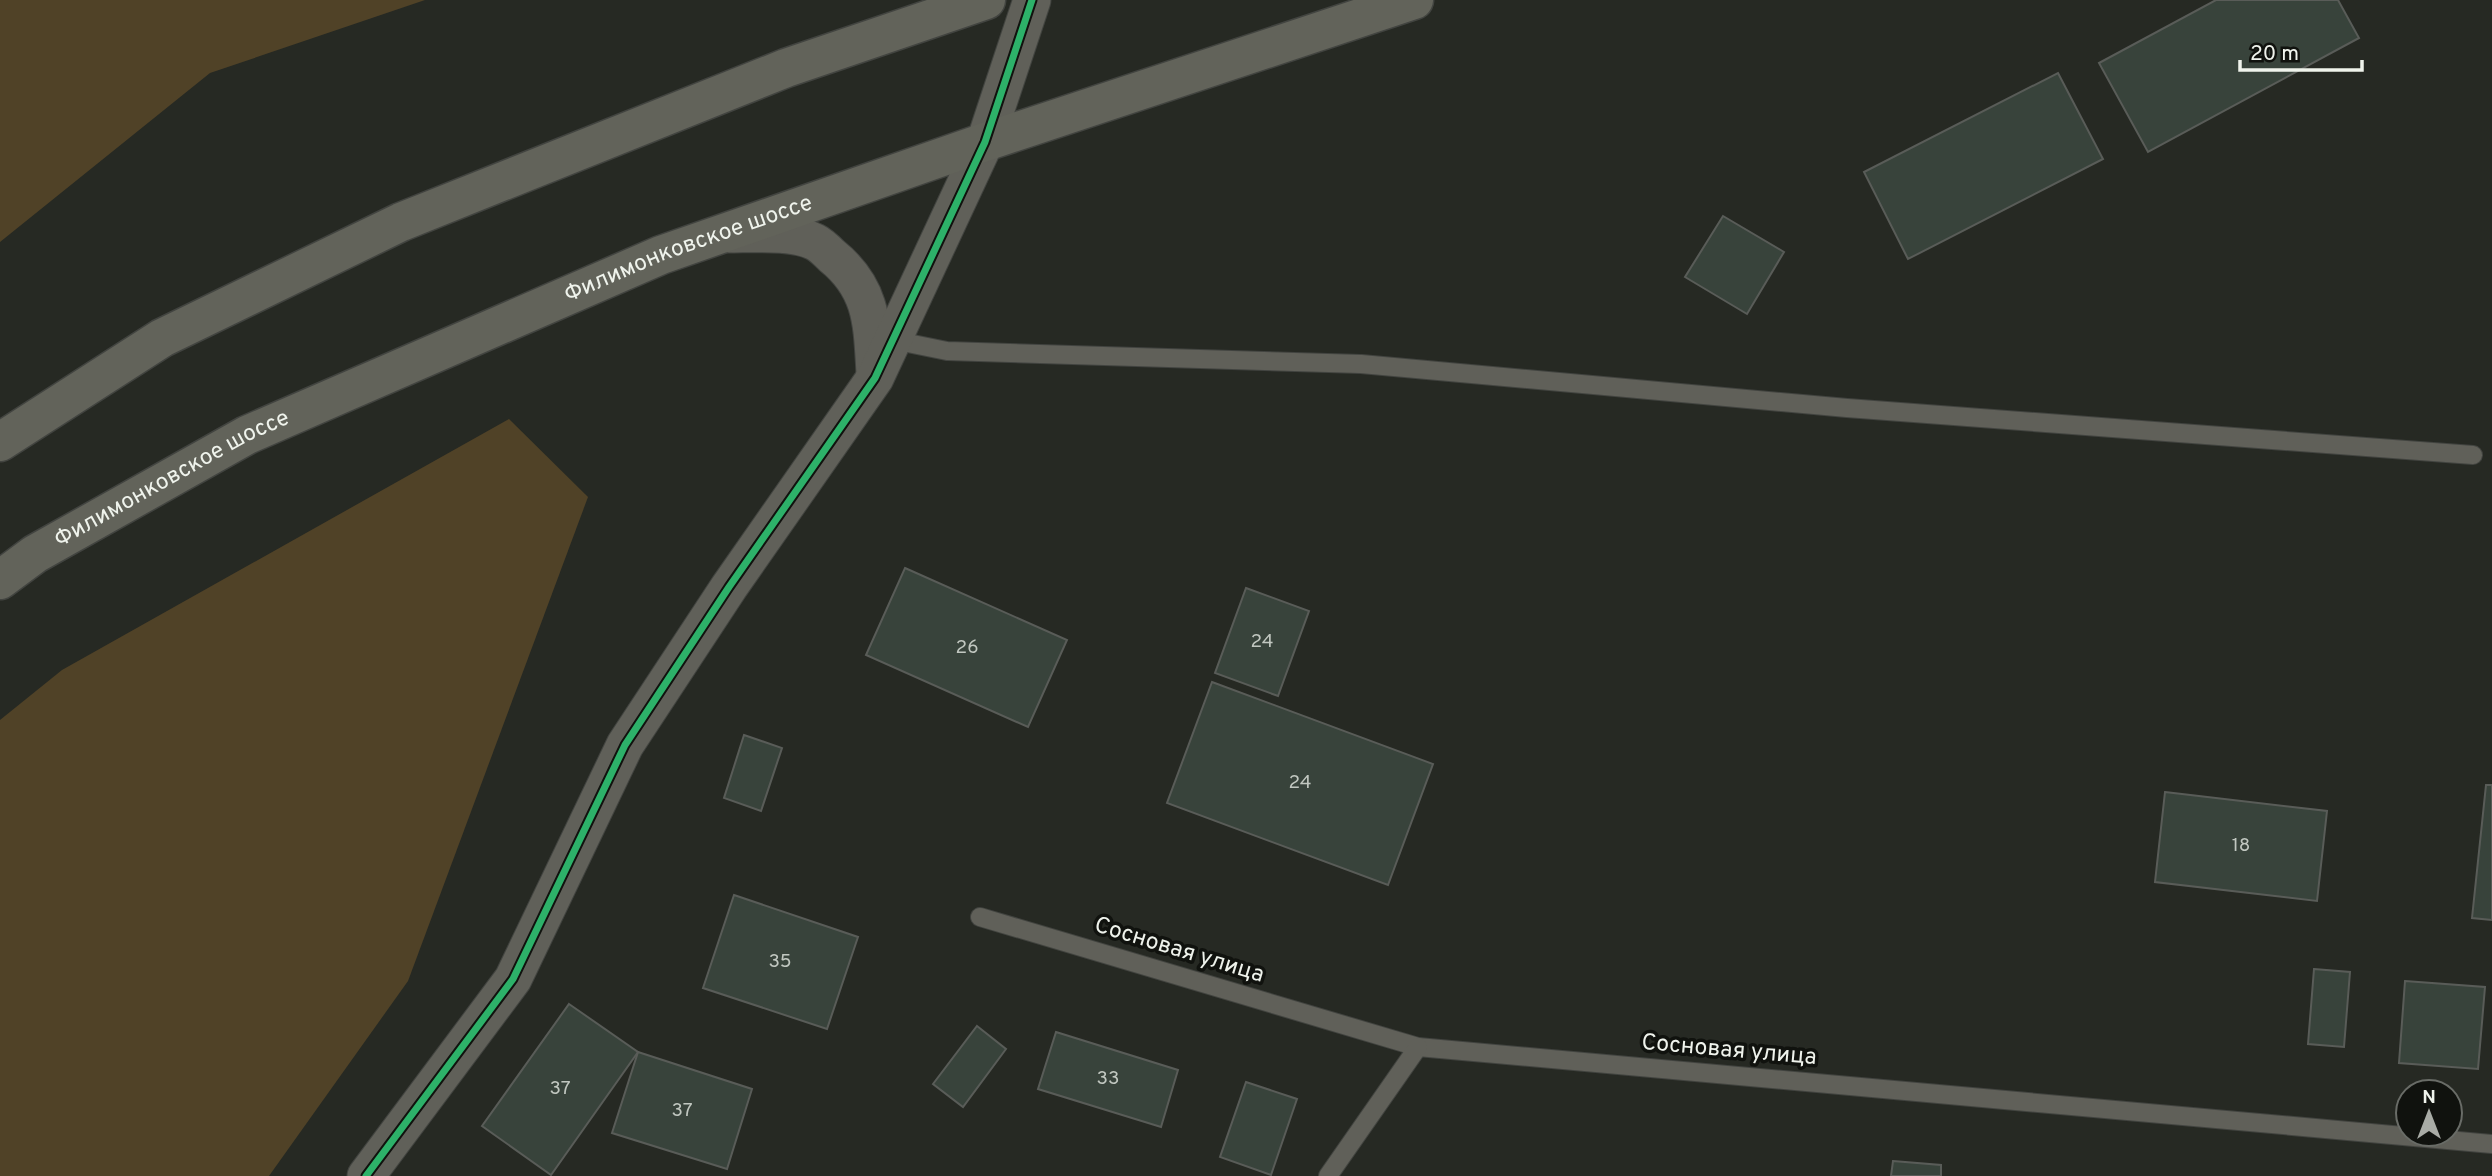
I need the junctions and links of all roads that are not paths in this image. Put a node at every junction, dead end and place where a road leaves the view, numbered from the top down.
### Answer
1 (986, 0) edge
2 (1032, 0) edge
3 (1414, 0) edge
4 (985, 142) junction
5 (721, 234) junction
6 (893, 340) junction
7 (875, 378) junction
8 (0, 442) edge
9 (2473, 455) dead end
10 (0, 580) edge
11 (980, 917) dead end
12 (1418, 1047) junction
13 (2492, 1144) edge
14 (366, 1176) edge
15 (1328, 1176) edge

1 - 8 main road
2 - 4 street
3 - 4 main road, Филимонковское шоссе
4 - 5 main road, Филимонковское шоссе
4 - 6 street
5 - 7 street
5 - 10 main road, Филимонковское шоссе
6 - 7 street
6 - 9 lane
7 - 14 street
11 - 12 lane, Сосновая улица
12 - 13 lane, Сосновая улица
12 - 15 lane

